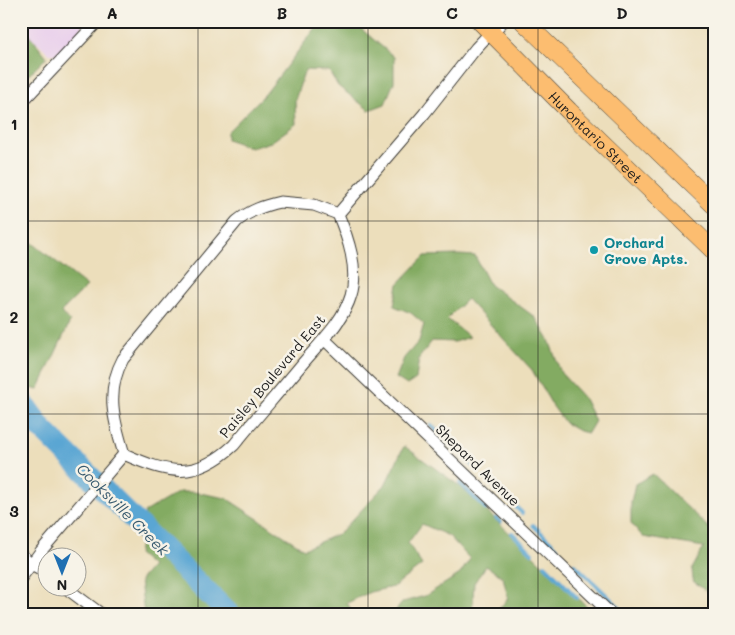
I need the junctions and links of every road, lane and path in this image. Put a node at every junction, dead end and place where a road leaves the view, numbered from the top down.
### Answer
1 (98, 21) edge
2 (523, 21) edge
3 (491, 25) edge
4 (21, 103) edge
5 (714, 205) edge
6 (338, 214) junction
7 (714, 251) edge
8 (324, 339) junction
9 (124, 454) junction
10 (21, 554) edge
11 (31, 564) junction
12 (38, 568) edge
13 (21, 578) edge
14 (79, 598) edge
15 (101, 614) edge
16 (610, 614) edge

1 - 4 street
2 - 5 main road
3 - 6 street
3 - 7 main road, Hurontario Street
6 - 8 street, Paisley Boulevard East
6 - 9 street
8 - 9 street, Paisley Boulevard East
8 - 16 street, Shepard Avenue
9 - 11 street
10 - 11 street
11 - 12 street
11 - 13 street
14 - 15 street

